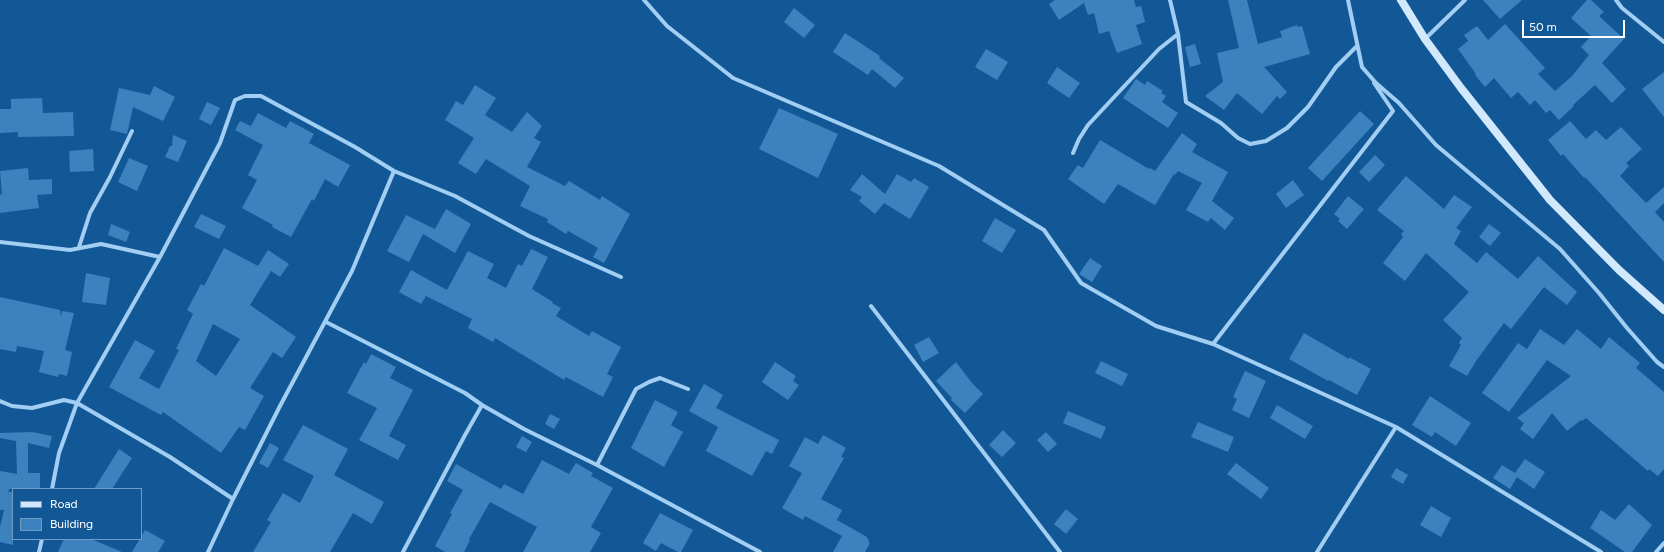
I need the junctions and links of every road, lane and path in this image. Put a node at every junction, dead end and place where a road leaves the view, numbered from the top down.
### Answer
1 (644, 0) edge
2 (1170, 0) edge
3 (1348, 0) edge
4 (1401, 0) edge
5 (1465, 0) edge
6 (1616, 0) edge
7 (1178, 34) junction
8 (1426, 39) junction
9 (1664, 42) edge
10 (1357, 46) junction
11 (1362, 67) junction
12 (132, 131) dead end
13 (1073, 152) dead end
14 (394, 170) junction
15 (0, 242) edge
16 (79, 248) junction
17 (160, 257) junction
18 (621, 277) dead end
19 (871, 306) dead end
20 (1664, 310) edge
21 (326, 322) junction
22 (1213, 344) junction
23 (1664, 367) edge
24 (688, 389) dead end
25 (0, 402) edge
26 (77, 403) junction
27 (482, 405) junction
28 (1396, 427) junction
29 (597, 466) junction
30 (52, 488) edge
31 (233, 499) junction
32 (42, 540) edge
33 (1664, 543) edge
34 (39, 552) edge
35 (208, 552) edge
36 (403, 552) edge
37 (760, 552) edge
38 (1060, 552) edge
39 (1317, 552) edge
40 (1601, 552) edge
41 (1656, 552) edge

1 - 22 street
2 - 7 street
3 - 10 street
4 - 8 main road
5 - 8 street
6 - 9 street
7 - 10 street
7 - 13 street
8 - 20 main road
10 - 11 street
11 - 22 street
11 - 23 street
12 - 16 street
14 - 17 street
14 - 18 street
14 - 21 street
15 - 16 street
16 - 17 street
17 - 26 street
19 - 38 street
21 - 27 street
21 - 31 street
22 - 28 street
24 - 29 street
25 - 26 street
26 - 30 street
26 - 31 street
27 - 29 street
27 - 36 street
28 - 39 street
28 - 40 street
29 - 37 street
31 - 35 street
32 - 34 street
33 - 41 street

